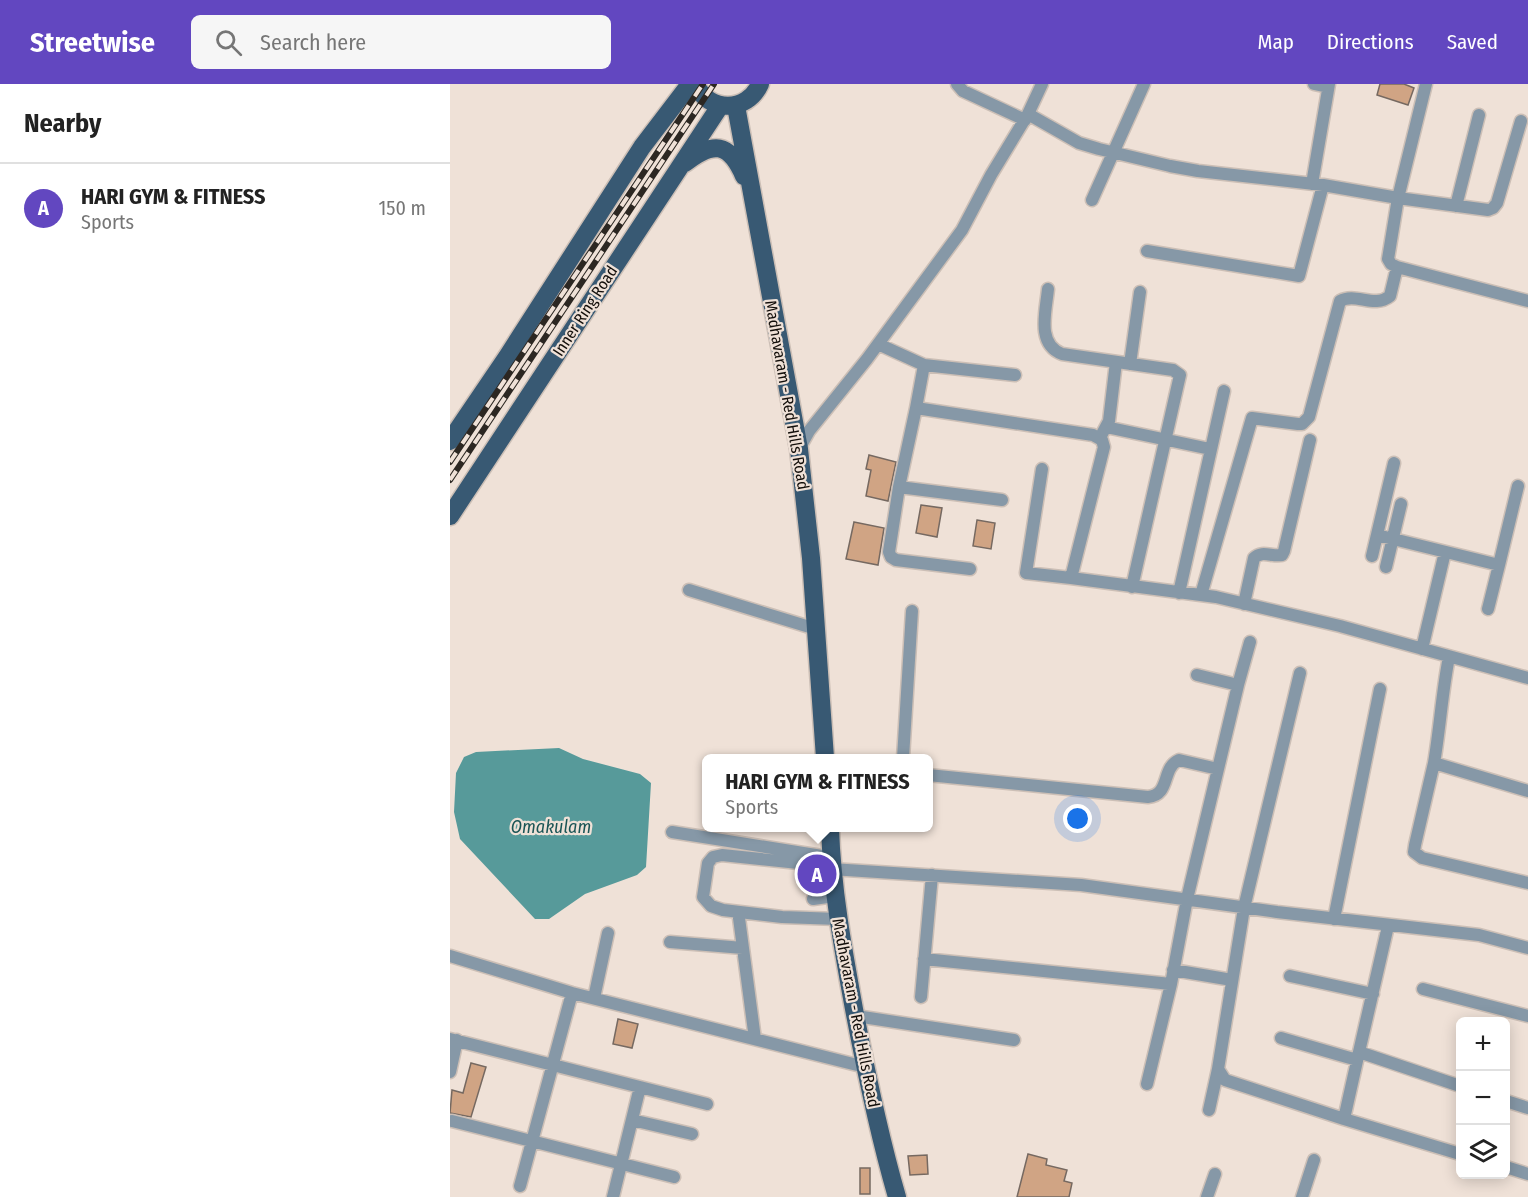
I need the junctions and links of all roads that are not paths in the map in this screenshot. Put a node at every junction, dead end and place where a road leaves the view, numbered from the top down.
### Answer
1 (690, 84) edge
2 (695, 84) edge
3 (760, 84) edge
4 (957, 84) edge
5 (1042, 84) edge
6 (1144, 84) edge
7 (1314, 84) edge
8 (1426, 84) edge
9 (1329, 85) edge
10 (728, 106) junction
11 (1479, 115) dead end
12 (1027, 117) junction
13 (1521, 121) dead end
14 (1113, 153) junction
15 (678, 168) junction
16 (1317, 184) junction
17 (751, 191) junction
18 (1398, 198) junction
19 (1092, 200) dead end
20 (1456, 206) junction
21 (1147, 251) dead end
22 (1397, 267) junction
23 (1048, 289) dead end
24 (1140, 292) dead end
25 (1528, 301) edge
26 (878, 344) junction
27 (1116, 362) junction
28 (1130, 364) junction
29 (924, 365) junction
30 (1015, 375) dead end
31 (1224, 391) dead end
32 (916, 408) junction
33 (1103, 432) junction
34 (1165, 440) junction
35 (1310, 440) dead end
36 (450, 441) edge
37 (800, 449) junction
38 (1210, 449) junction
39 (1394, 462) dead end
40 (1042, 469) dead end
41 (1518, 486) dead end
42 (899, 487) junction
43 (1002, 500) dead end
44 (1401, 504) dead end
45 (450, 516) edge
46 (1377, 535) junction
47 (1393, 539) junction
48 (1445, 552) junction
49 (1372, 556) dead end
50 (1499, 565) junction
51 (1386, 567) dead end
52 (970, 569) dead end
53 (1071, 579) junction
54 (1132, 587) junction
55 (689, 590) dead end
56 (1179, 592) junction
57 (1201, 595) junction
58 (1244, 604) junction
59 (1488, 609) dead end
60 (912, 612) dead end
61 (816, 629) junction
62 (1250, 642) dead end
63 (1422, 649) junction
64 (1449, 657) junction
65 (1300, 673) dead end
66 (1197, 675) dead end
67 (1528, 678) edge
68 (1238, 685) junction
69 (1380, 689) dead end
70 (825, 754) edge
71 (903, 754) edge
72 (1434, 763) junction
73 (1218, 769) junction
74 (933, 776) edge
75 (1528, 791) edge
76 (672, 832) dead end
77 (830, 832) edge
78 (829, 865) junction
79 (932, 875) junction
80 (812, 879) dead end
81 (1528, 883) edge
82 (835, 896) junction
83 (813, 899) dead end
84 (1188, 899) junction
85 (1244, 908) junction
86 (739, 918) dead end
87 (838, 919) junction
88 (1334, 919) junction
89 (1388, 926) junction
90 (608, 933) dead end
91 (670, 942) dead end
92 (743, 948) junction
93 (1528, 948) edge
94 (450, 956) edge
95 (924, 959) junction
96 (1173, 970) junction
97 (1290, 976) dead end
98 (1232, 980) junction
99 (1171, 984) junction
100 (1423, 989) dead end
101 (572, 993) junction
102 (1372, 994) junction
103 (594, 998) junction
104 (921, 998) dead end
105 (856, 1016) junction
106 (1528, 1016) edge
107 (1281, 1038) dead end
108 (453, 1039) edge
109 (755, 1039) junction
110 (1014, 1040) dead end
111 (1358, 1056) junction
112 (554, 1065) junction
113 (865, 1067) junction
114 (1218, 1069) junction
115 (450, 1072) edge
116 (1147, 1084) dead end
117 (1456, 1085) edge
118 (640, 1087) junction
119 (1510, 1102) edge
120 (707, 1104) dead end
121 (1528, 1108) edge
122 (1209, 1110) dead end
123 (1344, 1119) junction
124 (452, 1120) dead end
125 (632, 1120) junction
126 (692, 1134) dead end
127 (533, 1141) junction
128 (1456, 1153) edge
129 (1314, 1160) dead end
130 (621, 1163) junction
131 (1510, 1168) edge
132 (1528, 1173) edge
133 (1215, 1174) dead end
134 (674, 1177) dead end
135 (520, 1186) dead end
136 (613, 1197) edge
137 (897, 1197) edge
138 (1208, 1197) edge
139 (1302, 1197) edge

1 - 36 main road
2 - 10 main road
3 - 10 main road, Inner Ring Road
4 - 12 street
5 - 12 street
6 - 14 street
7 - 9 street
8 - 18 street
9 - 16 street
10 - 15 main road, Inner Ring Road
10 - 17 main road, Madhavaram - Red Hills Road
11 - 20 street
12 - 14 street
12 - 26 street
13 - 20 street
14 - 16 street
14 - 19 street
15 - 17 main road
15 - 45 main road, Inner Ring Road
16 - 18 street
16 - 21 street
17 - 37 main road, Madhavaram - Red Hills Road
18 - 20 street
18 - 22 street
22 - 25 street
22 - 57 street
23 - 27 street
24 - 28 street
26 - 29 street
26 - 37 street
27 - 28 street
27 - 33 street
28 - 34 street
29 - 30 street
29 - 32 street
31 - 38 street
32 - 33 street
32 - 42 street
33 - 34 street
33 - 53 street
34 - 38 street
34 - 54 street
35 - 58 street
37 - 61 main road, Madhavaram - Red Hills Road
38 - 56 street
39 - 46 street
40 - 53 street
41 - 50 street
42 - 43 street
42 - 52 street
44 - 47 street
46 - 47 street
46 - 49 street
47 - 48 street
47 - 51 street
48 - 50 street
48 - 63 street
50 - 59 street
53 - 54 street
54 - 56 street
55 - 61 street
56 - 57 street
57 - 58 street
58 - 63 street
60 - 71 street
61 - 70 main road, Madhavaram - Red Hills Road
62 - 68 street
63 - 64 street
64 - 67 street
64 - 72 street
65 - 85 street
66 - 68 street
68 - 73 street
69 - 88 street
72 - 75 street
72 - 81 street
73 - 74 street
73 - 84 street
76 - 78 street
77 - 78 main road, Madhavaram - Red Hills Road
78 - 79 street
78 - 80 street
78 - 82 main road, Madhavaram - Red Hills Road
78 - 87 street
79 - 84 street
79 - 95 street
82 - 83 street
82 - 87 main road, Madhavaram - Red Hills Road
84 - 85 street
84 - 96 street
85 - 88 street
85 - 98 street
86 - 92 street
87 - 105 main road, Madhavaram - Red Hills Road
88 - 89 street
89 - 93 street
89 - 102 street
90 - 103 street
91 - 92 street
92 - 109 street
94 - 101 street
95 - 99 street
95 - 104 street
96 - 98 street
96 - 99 street
97 - 102 street
98 - 114 street
99 - 116 street
100 - 106 street
101 - 103 street
101 - 112 street
102 - 111 street
103 - 109 street
105 - 110 street
105 - 113 main road, Madhavaram - Red Hills Road
107 - 111 street
108 - 112 street
108 - 115 street
109 - 113 street
111 - 117 street
111 - 123 street
112 - 118 street
112 - 127 street
113 - 137 main road, Madhavaram - Red Hills Road
114 - 122 street
114 - 123 street
118 - 120 street
118 - 125 street
119 - 121 street
123 - 128 street
124 - 127 street
125 - 126 street
125 - 130 street
127 - 130 street
127 - 135 street
129 - 139 street
130 - 134 street
130 - 136 street
131 - 132 street
133 - 138 street

